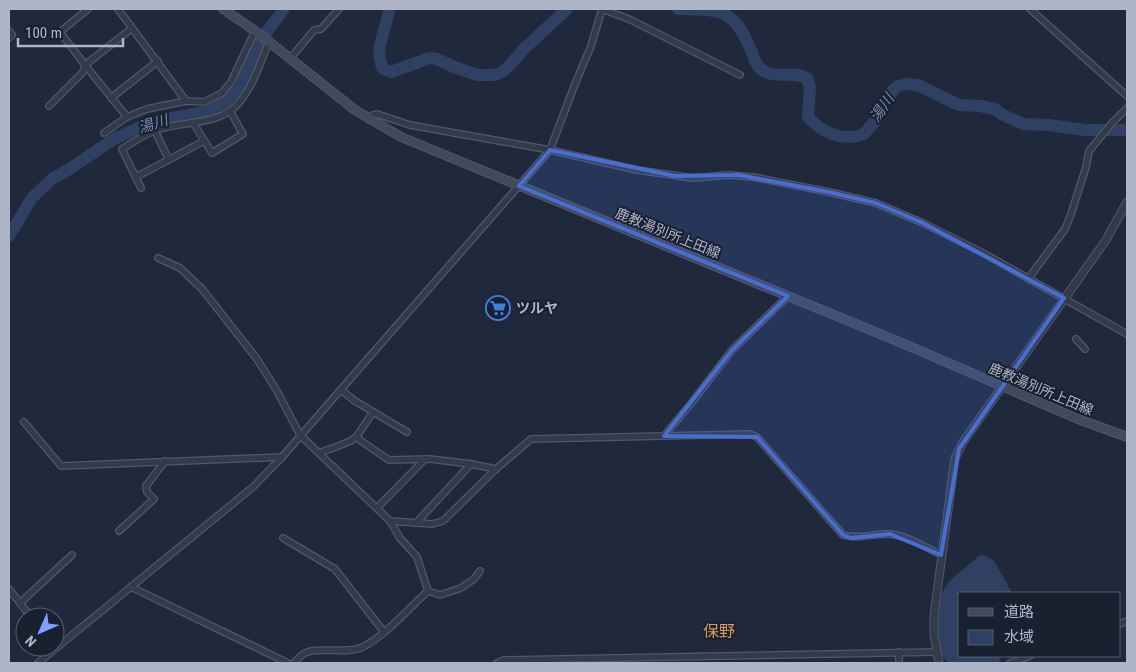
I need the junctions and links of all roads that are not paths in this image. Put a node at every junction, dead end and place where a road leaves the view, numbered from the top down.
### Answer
1 (88, 9) edge
2 (223, 9) edge
3 (339, 9) edge
4 (602, 9) edge
5 (1030, 9) edge
6 (121, 10) edge
7 (131, 29) junction
8 (9, 32) edge
9 (256, 32) junction
10 (9, 38) edge
11 (268, 42) junction
12 (290, 58) junction
13 (158, 61) junction
14 (85, 65) junction
15 (740, 75) dead end
16 (1127, 96) edge
17 (111, 98) junction
18 (186, 101) junction
19 (48, 106) dead end
20 (1127, 108) edge
21 (230, 111) junction
22 (127, 117) junction
23 (369, 120) junction
24 (194, 124) junction
25 (155, 131) junction
26 (104, 133) dead end
27 (204, 141) junction
28 (550, 150) junction
29 (169, 160) junction
30 (136, 177) junction
31 (519, 186) junction
32 (141, 188) dead end
33 (1127, 202) edge
34 (158, 258) dead end
35 (1028, 279) junction
36 (788, 296) junction
37 (1064, 298) junction
38 (1127, 334) edge
39 (1076, 339) dead end
40 (1085, 348) dead end
41 (1002, 386) junction
42 (341, 390) junction
43 (373, 412) junction
44 (24, 422) dead end
45 (407, 432) dead end
46 (300, 435) junction
47 (357, 436) junction
48 (664, 436) junction
49 (1127, 437) edge
50 (319, 452) junction
51 (282, 456) junction
52 (424, 459) junction
53 (165, 462) junction
54 (471, 464) junction
55 (496, 470) junction
56 (377, 508) junction
57 (390, 521) junction
58 (416, 523) junction
59 (119, 531) dead end
60 (283, 538) dead end
61 (72, 555) dead end
62 (941, 555) junction
63 (480, 571) dead end
64 (131, 587) junction
65 (9, 589) edge
66 (428, 591) junction
67 (20, 603) junction
68 (23, 607) edge
69 (384, 632) junction
70 (65, 640) edge
71 (899, 652) junction
72 (937, 652) junction
73 (1027, 657) edge
74 (288, 663) edge
75 (294, 663) edge
76 (497, 663) edge
77 (899, 663) edge
78 (939, 663) edge
79 (1010, 663) edge

1 - 14 street
2 - 9 main road, 鹿教湯別所上田線
3 - 12 street
4 - 15 street
4 - 28 street
5 - 16 street
6 - 7 street
7 - 13 street
7 - 14 street
8 - 10 street
9 - 11 main road, 鹿教湯別所上田線
9 - 18 street
11 - 12 main road, 鹿教湯別所上田線
11 - 21 street
12 - 23 main road, 鹿教湯別所上田線
13 - 17 street
13 - 18 street
14 - 17 street
14 - 19 street
17 - 22 street
18 - 22 street
20 - 35 street
21 - 24 street
21 - 27 street
22 - 26 street
23 - 28 street
23 - 31 main road, 鹿教湯別所上田線
24 - 25 street
24 - 27 street
25 - 29 street
25 - 30 street
27 - 29 street
28 - 31 street
28 - 35 street
29 - 30 street
30 - 32 street
31 - 36 main road, 鹿教湯別所上田線
31 - 42 street
33 - 37 street
34 - 46 street
35 - 37 street
36 - 41 main road, 鹿教湯別所上田線
36 - 48 street
37 - 38 street
37 - 41 street
39 - 40 street
41 - 49 main road, 鹿教湯別所上田線
41 - 62 street
42 - 43 street
42 - 46 street
43 - 45 street
43 - 47 street
44 - 53 street
46 - 50 street
46 - 51 street
47 - 50 street
47 - 52 street
48 - 55 street
48 - 62 street
50 - 56 street
51 - 53 street
51 - 64 street
52 - 54 street
52 - 56 street
53 - 59 street
54 - 55 street
54 - 58 street
55 - 58 street
56 - 57 street
57 - 58 street
57 - 66 street
60 - 69 street
61 - 67 street
62 - 72 street
63 - 66 street
64 - 70 street
64 - 74 street
65 - 67 street
66 - 69 street
67 - 68 street
69 - 75 street
71 - 72 street
71 - 76 street
71 - 77 street
72 - 78 street
73 - 79 street

